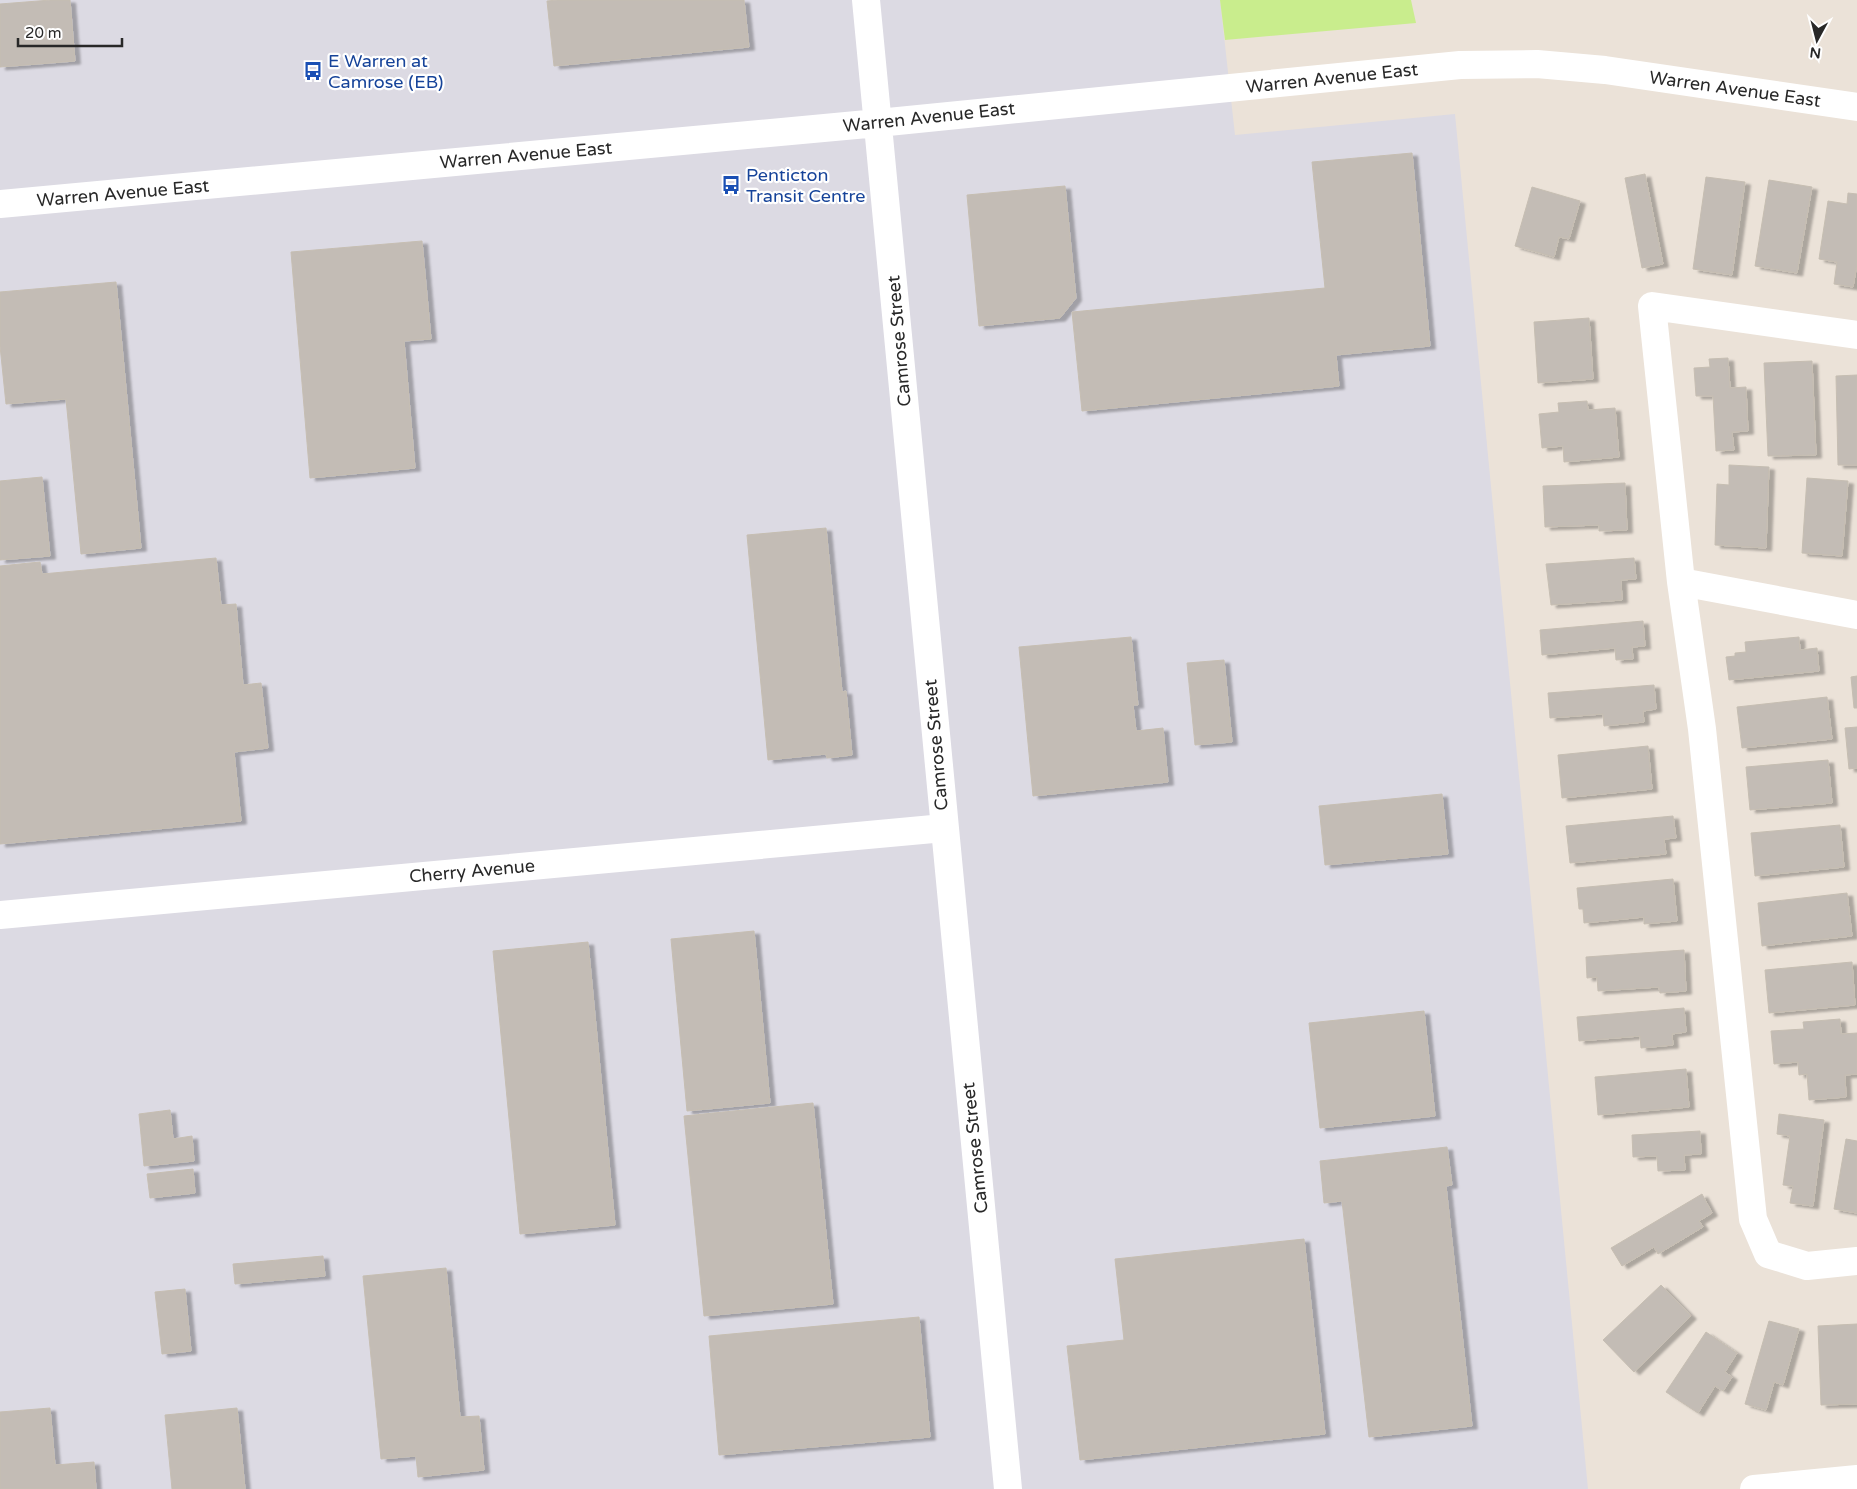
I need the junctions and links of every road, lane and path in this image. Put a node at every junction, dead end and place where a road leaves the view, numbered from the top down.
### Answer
1 (866, 0) edge
2 (1857, 107) edge
3 (878, 123) junction
4 (0, 204) edge
5 (1857, 334) edge
6 (1680, 582) junction
7 (1857, 614) edge
8 (944, 828) junction
9 (0, 915) edge
10 (1857, 1261) edge
11 (1857, 1479) edge
12 (1811, 1486) edge
13 (1008, 1489) edge
14 (1754, 1489) edge

1 - 3 street, Camrose Street
2 - 3 street, Warren Avenue East
3 - 4 street, Warren Avenue East
3 - 8 street, Camrose Street
5 - 6 street
6 - 7 street
6 - 10 street
8 - 9 street, Cherry Avenue
8 - 13 street, Camrose Street
11 - 12 street
12 - 14 street

